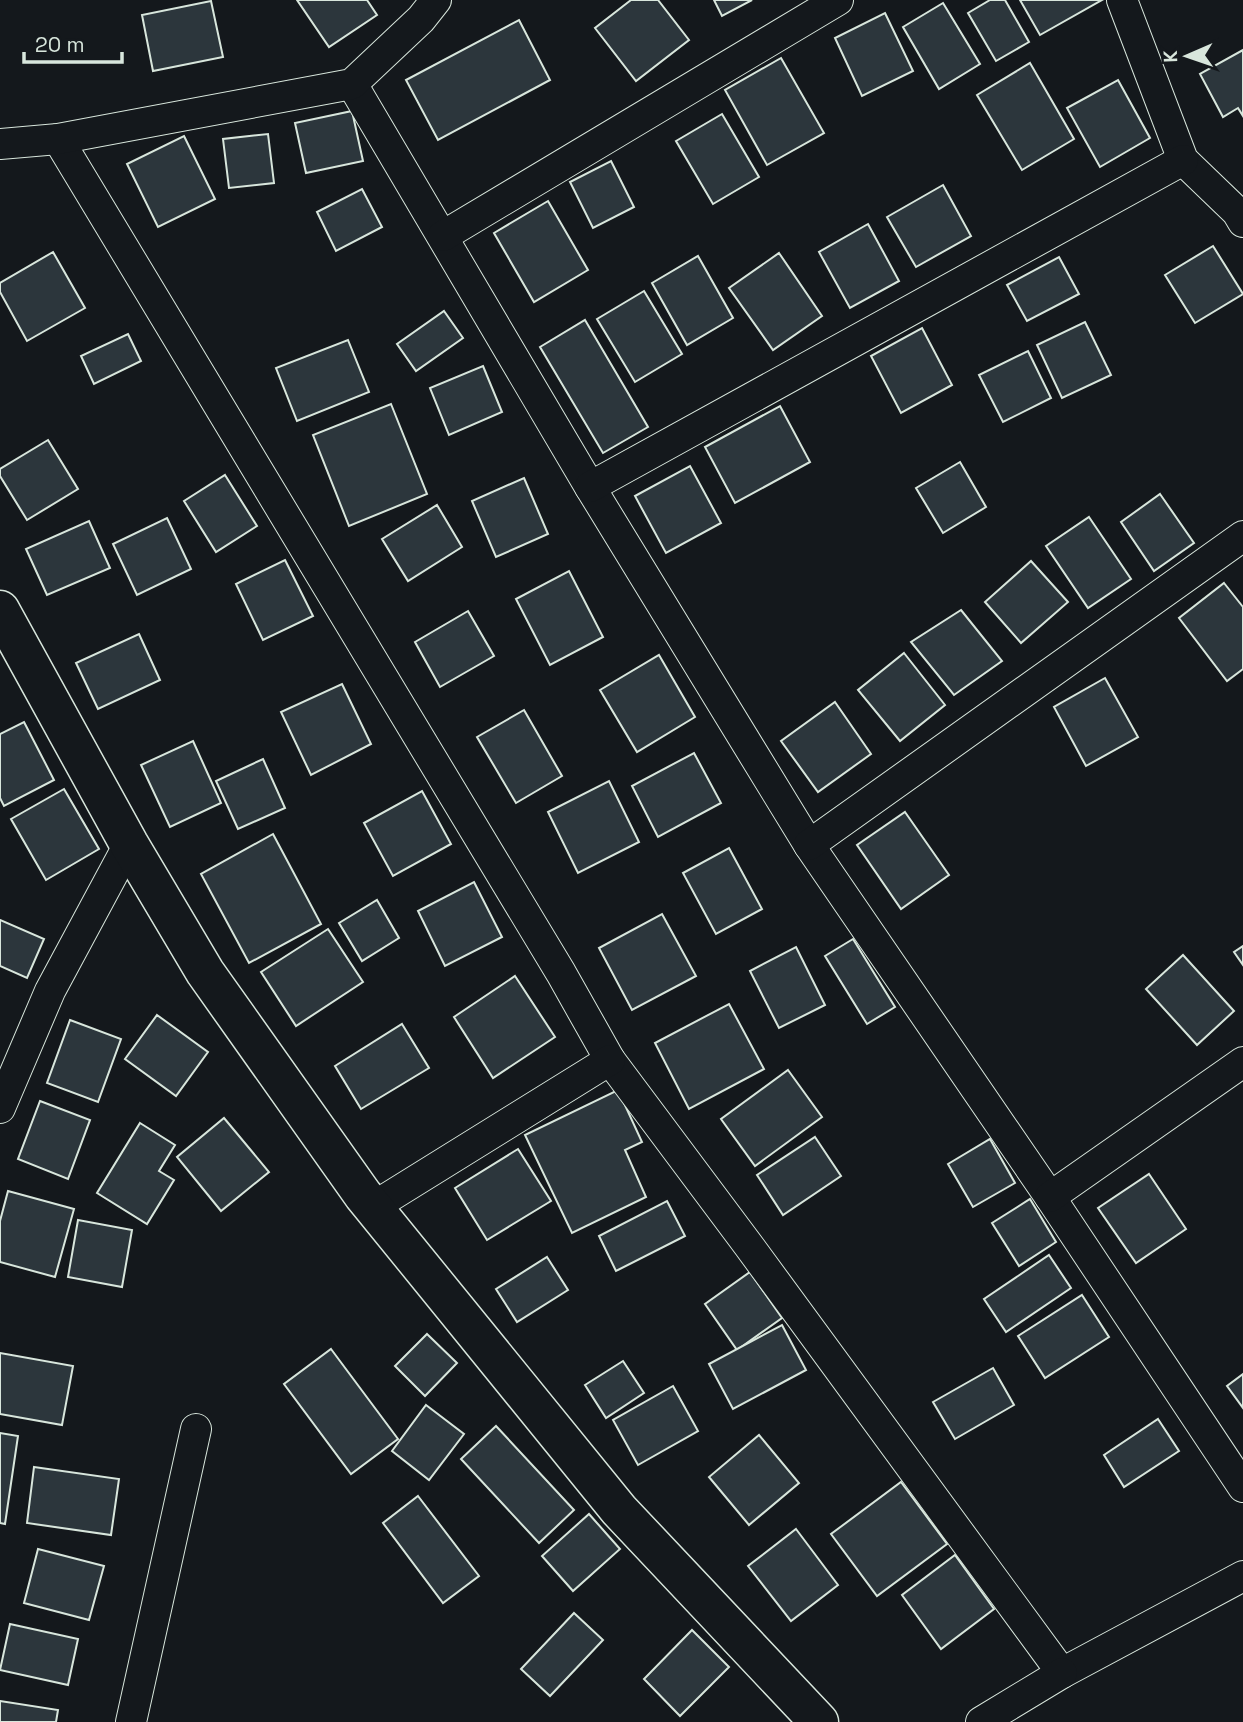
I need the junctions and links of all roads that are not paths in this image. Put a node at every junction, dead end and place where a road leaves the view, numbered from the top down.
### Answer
1 (436, 0) edge
2 (838, 0) edge
3 (1122, 0) edge
4 (352, 84) junction
5 (58, 139) junction
6 (0, 144) edge
7 (1183, 160) junction
8 (1241, 214) edge
9 (443, 236) junction
10 (590, 486) junction
11 (1243, 536) edge
12 (0, 610) edge
13 (129, 844) junction
14 (809, 845) junction
15 (610, 1060) junction
16 (1243, 1062) edge
17 (0, 1108) edge
18 (1050, 1197) junction
19 (373, 1207) junction
20 (196, 1429) dead end
21 (1243, 1487) edge
22 (1243, 1576) edge
23 (1062, 1673) junction
24 (131, 1722) edge
25 (820, 1722) edge
26 (981, 1722) edge

1 - 4 street
2 - 9 street
3 - 7 street
4 - 5 street
4 - 9 street
5 - 6 street
5 - 15 street
7 - 8 street
7 - 10 street
9 - 10 street
10 - 14 street
11 - 14 street
12 - 13 street
13 - 17 street
13 - 19 street
14 - 18 street
15 - 19 street
15 - 23 street
16 - 18 street
18 - 21 street
19 - 25 street
20 - 24 street
22 - 23 street
23 - 26 street

